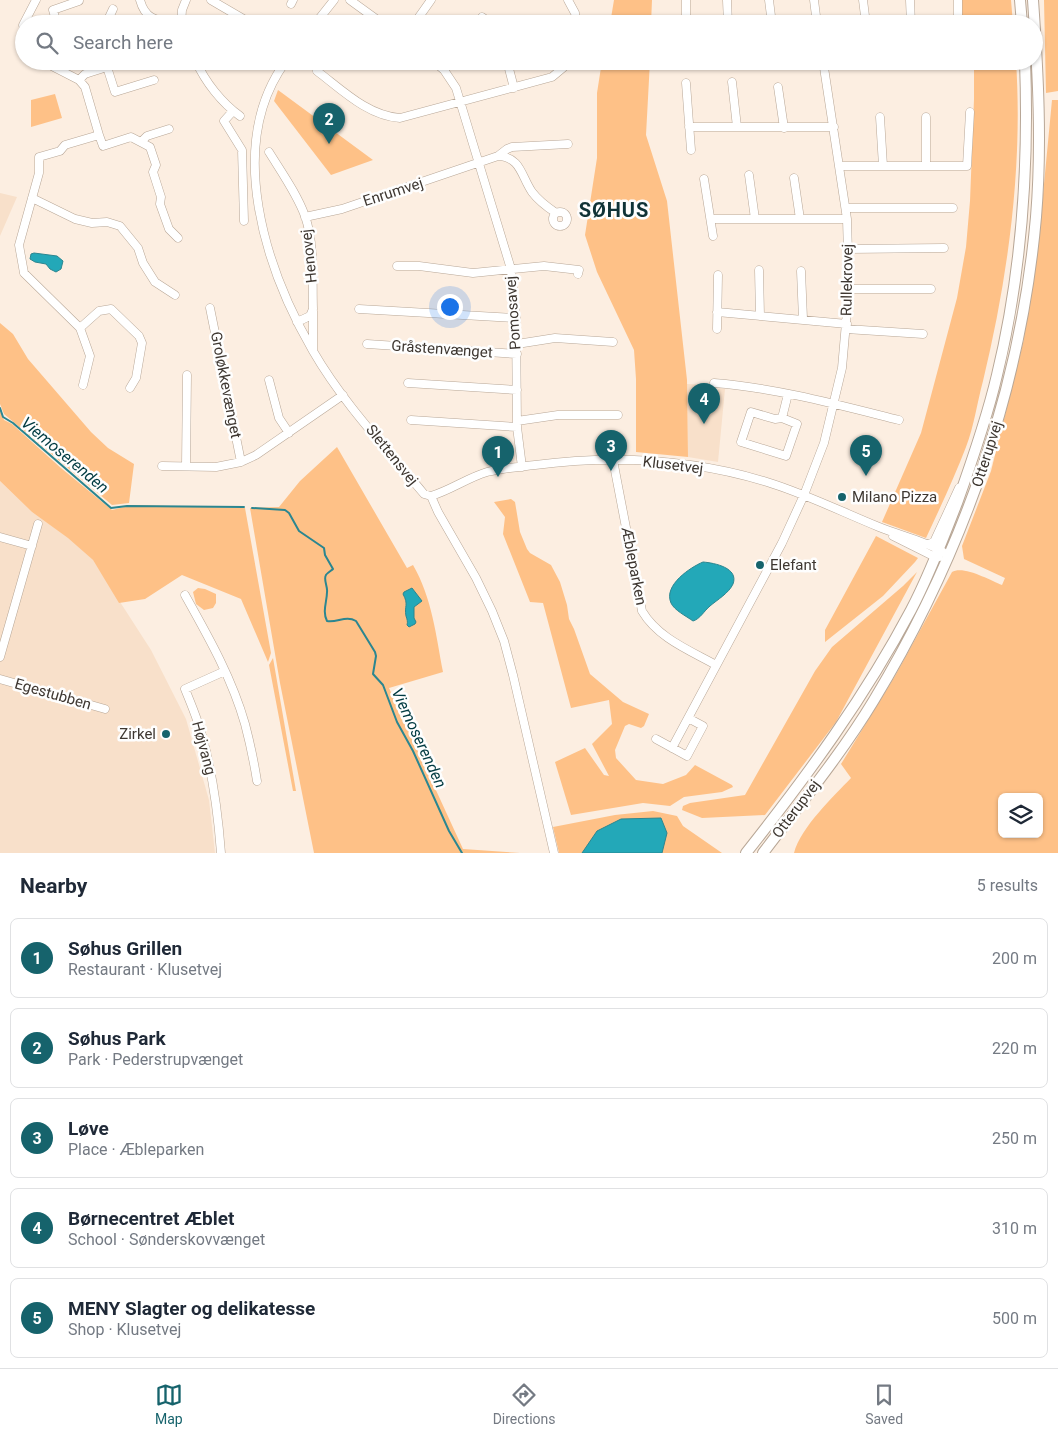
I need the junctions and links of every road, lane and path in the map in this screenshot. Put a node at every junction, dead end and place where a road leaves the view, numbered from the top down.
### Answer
1 (36, 0) edge
2 (79, 0) edge
3 (140, 0) edge
4 (186, 0) edge
5 (211, 0) edge
6 (334, 0) edge
7 (350, 0) edge
8 (431, 0) edge
9 (568, 0) edge
10 (686, 0) edge
11 (727, 0) edge
12 (769, 0) edge
13 (814, 0) edge
14 (863, 0) edge
15 (910, 0) edge
16 (958, 0) edge
17 (1020, 0) edge
18 (1033, 0) edge
19 (1038, 0) edge
20 (114, 9) dead end
21 (28, 15) edge
22 (54, 15) edge
23 (111, 15) edge
24 (148, 15) edge
25 (181, 15) edge
26 (237, 15) edge
27 (322, 15) edge
28 (371, 15) edge
29 (420, 15) edge
30 (574, 15) edge
31 (686, 15) edge
32 (728, 15) edge
33 (771, 15) edge
34 (816, 15) edge
35 (865, 15) edge
36 (911, 15) edge
37 (958, 15) edge
38 (1021, 15) edge
39 (1034, 15) edge
40 (1037, 15) edge
41 (60, 70) edge
42 (95, 70) edge
43 (108, 70) edge
44 (201, 70) edge
45 (281, 70) edge
46 (443, 70) edge
47 (509, 70) edge
48 (560, 70) edge
49 (824, 70) edge
50 (1025, 70) edge
51 (1038, 70) edge
52 (317, 71) dead end
53 (79, 80) junction
54 (154, 80) dead end
55 (686, 82) dead end
56 (732, 82) dead end
57 (778, 87) dead end
58 (514, 88) junction
59 (462, 102) junction
60 (233, 111) junction
61 (970, 112) dead end
62 (240, 116) dead end
63 (880, 117) dead end
64 (926, 117) dead end
65 (690, 127) junction
66 (737, 127) junction
67 (834, 127) junction
68 (784, 128) junction
69 (169, 130) dead end
70 (99, 135) junction
71 (142, 141) junction
72 (568, 144) dead end
73 (691, 150) dead end
74 (269, 152) dead end
75 (498, 156) junction
76 (480, 163) junction
77 (840, 166) junction
78 (883, 166) junction
79 (926, 166) junction
80 (748, 175) dead end
81 (794, 178) dead end
82 (704, 180) dead end
83 (32, 198) junction
84 (846, 208) junction
85 (953, 208) dead end
86 (556, 213) dead end
87 (305, 217) junction
88 (711, 219) junction
89 (755, 219) junction
90 (800, 219) junction
91 (847, 219) junction
92 (244, 221) dead end
93 (713, 236) dead end
94 (178, 238) dead end
95 (944, 248) dead end
96 (848, 249) junction
97 (397, 266) dead end
98 (511, 270) junction
99 (759, 270) dead end
100 (801, 271) dead end
101 (578, 274) dead end
102 (718, 275) dead end
103 (850, 289) junction
104 (931, 289) dead end
105 (174, 295) dead end
106 (210, 308) dead end
107 (313, 309) junction
108 (359, 309) dead end
109 (717, 312) junction
110 (760, 316) junction
111 (516, 318) junction
112 (803, 319) junction
113 (298, 322) junction
114 (846, 326) junction
115 (80, 328) junction
116 (717, 329) dead end
117 (923, 334) dead end
118 (612, 342) dead end
119 (367, 344) dead end
120 (516, 344) junction
121 (313, 352) junction
122 (516, 354) junction
123 (187, 375) dead end
124 (269, 380) dead end
125 (408, 383) dead end
126 (714, 383) dead end
127 (83, 385) dead end
128 (130, 388) dead end
129 (517, 390) junction
130 (788, 394) junction
131 (343, 395) junction
132 (834, 404) junction
133 (618, 415) dead end
134 (782, 418) junction
135 (411, 420) dead end
136 (899, 420) dead end
137 (517, 424) junction
138 (288, 433) junction
139 (614, 460) junction
140 (241, 462) junction
141 (162, 466) dead end
142 (186, 466) junction
143 (522, 467) junction
144 (969, 469) junction
145 (804, 495) junction
146 (431, 496) junction
147 (38, 524) dead end
148 (881, 528) junction
149 (0, 537) edge
150 (928, 544) junction
151 (32, 546) junction
152 (940, 555) junction
153 (185, 595) dead end
154 (0, 658) edge
155 (716, 665) junction
156 (225, 671) junction
157 (0, 679) edge
158 (105, 709) dead end
159 (688, 718) junction
160 (656, 740) dead end
161 (672, 748) junction
162 (257, 781) dead end
163 (777, 814) junction
164 (554, 852) edge
165 (221, 853) edge
166 (746, 853) edge
167 (751, 853) edge
168 (763, 853) edge

1 - 21 street
2 - 22 street
3 - 24 street
4 - 25 street
5 - 26 street
6 - 27 street
7 - 28 street
8 - 29 street
9 - 30 street
10 - 31 street
11 - 32 street
12 - 33 street
13 - 34 street
14 - 35 street
15 - 36 street
16 - 37 street
17 - 38 main road
18 - 39 main road, Otterupvej
19 - 40 street
20 - 23 street
41 - 53 street
42 - 53 street
43 - 54 street
44 - 60 street
45 - 113 street, Slettensvej
46 - 59 street, Pomosavej
47 - 58 street
48 - 58 street
49 - 67 street, Rullekrovej
50 - 144 main road, Otterupvej
51 - 152 main road, Otterupvej
52 - 59 street
53 - 70 street
55 - 65 street
56 - 66 street
57 - 68 street
58 - 59 street
59 - 76 street, Pomosavej
60 - 62 street
60 - 92 street
61 - 79 street
63 - 78 street
64 - 79 street
65 - 66 street
65 - 73 street
66 - 68 street
67 - 68 street
67 - 77 street, Rullekrovej
69 - 71 street
70 - 71 street
70 - 83 street
71 - 94 street
72 - 75 street
74 - 87 street, Henovej
75 - 76 street
75 - 86 street
76 - 87 street, Enrumvej
76 - 98 street, Pomosavej
77 - 78 street
77 - 84 street, Rullekrovej
78 - 79 street
80 - 89 street
81 - 90 street
82 - 88 street
83 - 105 street
83 - 115 street
84 - 85 street
84 - 91 street, Rullekrovej
87 - 107 street, Henovej
88 - 89 street
88 - 93 street
89 - 90 street
90 - 91 street
91 - 96 street, Rullekrovej
95 - 96 street
96 - 103 street, Rullekrovej
97 - 98 street
98 - 101 street
98 - 111 street, Pomosavej
99 - 110 street
100 - 112 street
102 - 109 street
103 - 104 street
103 - 114 street, Rullekrovej
106 - 140 street, Groløkkevænget
107 - 113 street
107 - 121 street, Henovej
108 - 111 street
109 - 110 street
109 - 116 street
110 - 112 street
111 - 120 street, Pomosavej
112 - 114 street
113 - 121 street, Slettensvej
114 - 117 street
114 - 132 street, Rullekrovej
115 - 127 street
115 - 128 street
118 - 120 street
119 - 122 street, Gråstenvænget
120 - 122 street, Pomosavej
121 - 131 street, Slettensvej
122 - 129 street, Pomosavej
123 - 142 street
124 - 138 street
125 - 129 street
126 - 130 street
129 - 137 street, Pomosavej
130 - 132 street
130 - 134 street
131 - 138 street, Groløkkevænget
131 - 146 street, Slettensvej
132 - 136 street
132 - 145 street, Rullekrovej
133 - 137 street
134 - 134 street
135 - 137 street
137 - 143 street, Pomosavej
138 - 140 street, Groløkkevænget
139 - 143 street, Klusetvej
139 - 145 street, Klusetvej
139 - 155 street, Æbleparken
140 - 142 street, Groløkkevænget
141 - 142 street, Groløkkevænget
143 - 146 street, Klusetvej
144 - 150 street
144 - 152 main road, Otterupvej
145 - 148 street, Klusetvej
145 - 155 street
146 - 164 street, Slettensvej
147 - 151 street
148 - 150 street, Klusetvej
148 - 152 street, Klusetvej
149 - 151 street
150 - 152 street, Klusetvej
151 - 154 street
152 - 163 main road, Otterupvej
152 - 168 main road, Otterupvej
153 - 156 street
155 - 159 street
156 - 162 street
156 - 165 street, Højvang
157 - 158 street, Egestubben
159 - 161 street
159 - 161 street
160 - 161 street
163 - 166 main road, Otterupvej
163 - 167 main road

